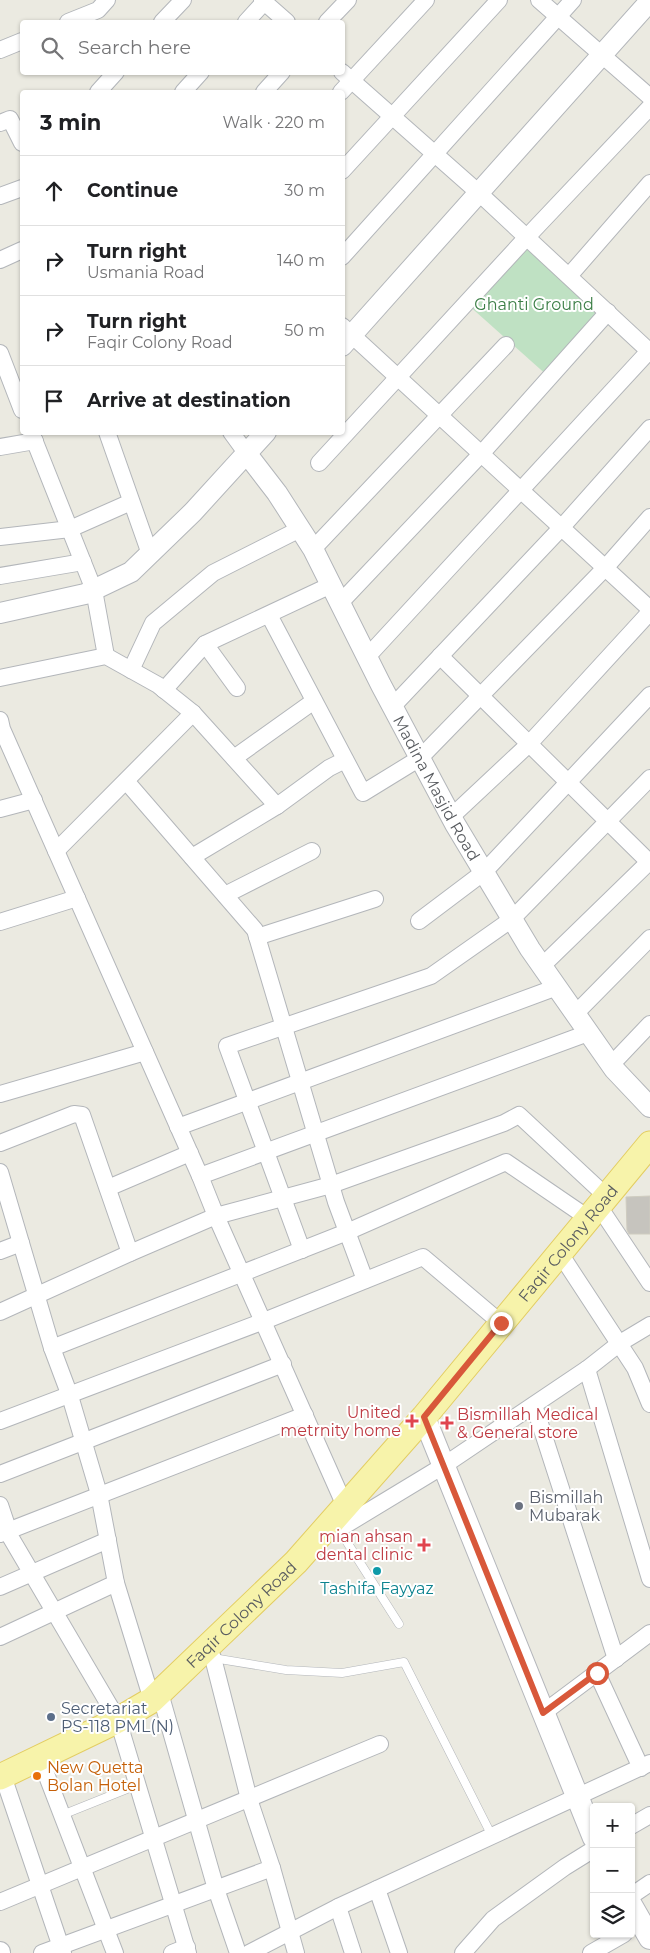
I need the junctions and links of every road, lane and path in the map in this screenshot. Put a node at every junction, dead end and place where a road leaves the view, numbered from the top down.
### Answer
1 (107, 0) edge
2 (183, 0) edge
3 (348, 0) edge
4 (426, 0) edge
5 (499, 0) edge
6 (539, 0) edge
7 (573, 0) edge
8 (264, 1) edge
9 (650, 1) edge
10 (558, 17) junction
11 (73, 20) edge
12 (164, 20) edge
13 (248, 20) edge
14 (285, 20) edge
15 (329, 20) edge
16 (20, 42) edge
17 (0, 50) edge
18 (602, 55) junction
19 (113, 75) edge
20 (198, 75) edge
21 (279, 75) edge
22 (345, 82) edge
23 (100, 90) edge
24 (185, 90) edge
25 (266, 90) edge
26 (650, 97) edge
27 (650, 107) edge
28 (392, 116) junction
29 (0, 123) edge
30 (20, 139) edge
31 (434, 154) junction
32 (345, 168) edge
33 (650, 182) edge
34 (20, 189) edge
35 (479, 193) junction
36 (0, 196) edge
37 (527, 237) junction
38 (20, 251) edge
39 (345, 254) edge
40 (0, 260) edge
41 (569, 276) junction
42 (608, 312) junction
43 (346, 336) edge
44 (506, 345) dead end
45 (649, 351) edge
46 (0, 353) edge
47 (399, 378) junction
48 (20, 405) edge
49 (441, 416) junction
50 (650, 428) edge
51 (108, 435) edge
52 (233, 435) edge
53 (263, 435) edge
54 (33, 437) edge
55 (0, 447) edge
56 (247, 454) junction
57 (482, 454) junction
58 (319, 463) dead end
59 (522, 490) junction
60 (131, 502) junction
61 (650, 517) edge
62 (562, 527) junction
63 (70, 529) junction
64 (300, 529) junction
65 (0, 537) edge
66 (313, 549) junction
67 (150, 554) junction
68 (83, 562) junction
69 (606, 567) junction
70 (0, 576) edge
71 (331, 585) junction
72 (94, 590) junction
73 (340, 603) junction
74 (650, 611) edge
75 (0, 613) edge
76 (269, 615) junction
77 (205, 644) junction
78 (106, 656) junction
79 (440, 656) junction
80 (367, 657) junction
81 (131, 670) junction
82 (0, 678) edge
83 (236, 688) dead end
84 (164, 690) junction
85 (482, 694) junction
86 (650, 695) edge
87 (314, 701) junction
88 (393, 706) junction
89 (193, 713) junction
90 (1, 726) edge
91 (529, 744) junction
92 (6, 751) edge
93 (234, 758) junction
94 (420, 758) junction
95 (345, 760) junction
96 (650, 778) edge
97 (126, 781) junction
98 (568, 782) junction
99 (34, 800) junction
100 (277, 806) junction
101 (0, 810) edge
102 (452, 817) junction
103 (608, 822) junction
104 (56, 851) junction
105 (312, 851) dead end
106 (192, 857) junction
107 (650, 862) edge
108 (484, 872) junction
109 (224, 895) junction
110 (77, 898) junction
111 (375, 899) dead end
112 (512, 919) junction
113 (419, 921) dead end
114 (0, 922) edge
115 (257, 937) junction
116 (650, 938) edge
117 (542, 966) junction
118 (557, 987) junction
119 (575, 1014) junction
120 (650, 1024) edge
121 (284, 1027) junction
122 (588, 1033) junction
123 (145, 1052) junction
124 (611, 1065) junction
125 (300, 1082) junction
126 (0, 1094) edge
127 (247, 1102) junction
128 (650, 1107) edge
129 (178, 1127) junction
130 (316, 1134) junction
131 (0, 1143) edge
132 (650, 1144) edge
133 (266, 1152) junction
134 (190, 1153) junction
135 (0, 1172) edge
136 (200, 1176) junction
137 (331, 1185) junction
138 (108, 1188) junction
139 (3, 1196) edge
140 (283, 1198) junction
141 (597, 1206) junction
142 (216, 1216) junction
143 (347, 1232) junction
144 (21, 1243) junction
145 (302, 1250) junction
146 (0, 1251) edge
147 (559, 1252) junction
148 (130, 1253) junction
149 (242, 1273) junction
150 (365, 1280) junction
151 (650, 1283) edge
152 (36, 1296) junction
153 (0, 1312) edge
154 (264, 1321) junction
155 (501, 1323) junction
156 (650, 1325) edge
157 (620, 1343) junction
158 (52, 1348) junction
159 (283, 1364) junction
160 (587, 1368) junction
161 (70, 1396) junction
162 (650, 1404) edge
163 (534, 1405) junction
164 (305, 1415) junction
165 (424, 1417) junction
166 (0, 1421) edge
167 (83, 1441) junction
168 (443, 1466) junction
169 (0, 1474) edge
170 (99, 1494) junction
171 (0, 1505) edge
172 (339, 1518) junction
173 (4, 1532) edge
174 (108, 1540) junction
175 (31, 1573) junction
176 (650, 1580) edge
177 (116, 1583) junction
178 (0, 1587) edge
179 (54, 1612) junction
180 (399, 1624) dead end
181 (650, 1633) edge
182 (0, 1637) edge
183 (206, 1656) junction
184 (616, 1659) junction
185 (597, 1673) junction
186 (156, 1697) junction
187 (543, 1713) junction
188 (118, 1720) junction
189 (380, 1744) dead end
190 (40, 1758) junction
191 (645, 1766) edge
192 (2, 1777) edge
193 (137, 1785) junction
194 (577, 1798) junction
195 (249, 1799) junction
196 (650, 1815) edge
197 (62, 1816) junction
198 (196, 1820) junction
199 (635, 1824) edge
200 (590, 1829) edge
201 (492, 1836) junction
202 (154, 1838) junction
203 (590, 1851) edge
204 (82, 1868) junction
205 (272, 1868) junction
206 (650, 1883) edge
207 (40, 1885) junction
208 (216, 1889) junction
209 (377, 1889) junction
210 (635, 1893) edge
211 (0, 1902) edge
212 (174, 1904) junction
213 (338, 1907) junction
214 (636, 1926) edge
215 (106, 1930) junction
216 (290, 1932) junction
217 (62, 1950) edge
218 (182, 1951) edge
219 (42, 1953) edge
220 (115, 1953) edge
221 (238, 1953) edge
222 (249, 1953) edge
223 (296, 1953) edge
224 (352, 1953) edge
225 (399, 1953) edge
226 (463, 1953) edge
227 (591, 1953) edge

1 - 11 street
2 - 12 street
3 - 15 street
4 - 22 street
5 - 28 street
6 - 10 street
7 - 10 street
8 - 13 street
8 - 14 street
9 - 18 street
10 - 18 street
10 - 31 street
16 - 17 street
18 - 26 street
18 - 35 street
19 - 23 street
20 - 24 street
21 - 25 street
22 - 28 street
27 - 37 street
28 - 31 street
28 - 32 street
29 - 30 street
31 - 35 street
31 - 39 street
33 - 41 street
34 - 36 street
35 - 37 street
35 - 43 street
37 - 41 street
37 - 47 street
38 - 40 street
41 - 42 street
42 - 45 street
42 - 57 street
43 - 47 street
44 - 49 street
45 - 59 street
46 - 48 street
47 - 49 street
47 - 58 street
49 - 57 street
49 - 66 street
50 - 62 street
51 - 60 street
52 - 56 street
53 - 56 street
54 - 55 street
54 - 63 street
56 - 64 street, Madina Masjid Road
56 - 67 street
57 - 59 street
57 - 73 street
59 - 62 street
59 - 80 street
60 - 63 street
60 - 67 street
61 - 69 street
62 - 69 street
62 - 79 street
63 - 65 street
63 - 68 street
64 - 66 street, Madina Masjid Road
64 - 81 street
66 - 71 street, Madina Masjid Road
67 - 72 street
68 - 70 street
68 - 72 street
69 - 74 street
69 - 85 street
71 - 73 street, Madina Masjid Road
71 - 76 street
72 - 75 street
72 - 78 street
73 - 80 street, Madina Masjid Road
74 - 91 street
76 - 77 street
76 - 87 street
77 - 83 street
77 - 84 street
78 - 81 street
78 - 82 street
79 - 85 street
79 - 88 street
80 - 88 street, Madina Masjid Road
81 - 84 street
84 - 89 street
85 - 91 street
85 - 94 street
86 - 98 street
87 - 93 street
87 - 95 street
88 - 94 street, Madina Masjid Road
89 - 93 street
89 - 97 street
90 - 92 street
91 - 98 street
91 - 102 street
92 - 99 street
93 - 100 street
94 - 95 street
94 - 102 street, Madina Masjid Road
95 - 100 street
96 - 103 street
97 - 104 street
97 - 106 street
98 - 103 street
98 - 108 street
99 - 101 street
99 - 104 street
100 - 106 street
102 - 108 street, Madina Masjid Road
103 - 107 street
103 - 112 street
104 - 110 street
105 - 109 street
106 - 109 street
107 - 117 street
108 - 112 street, Madina Masjid Road
108 - 113 street
109 - 115 street
110 - 114 street
110 - 123 street
111 - 115 street
112 - 117 street, Madina Masjid Road
112 - 121 street
115 - 121 street
116 - 119 street
117 - 118 street, Madina Masjid Road
118 - 119 street, Madina Masjid Road
118 - 125 street
119 - 122 street, Madina Masjid Road
120 - 124 street
121 - 125 street
121 - 127 street
122 - 124 street, Madina Masjid Road
122 - 130 street
123 - 126 street
123 - 129 street
124 - 128 street, Madina Masjid Road
125 - 127 street
125 - 130 street
127 - 129 street
127 - 133 street
129 - 134 street
130 - 133 street
130 - 137 street
131 - 138 street
132 - 141 main road, Faqir Colony Road
133 - 136 street
133 - 140 street
134 - 136 street
134 - 138 street
135 - 139 street
136 - 142 street
137 - 140 street
137 - 141 street
137 - 143 street
138 - 148 street
139 - 144 street
140 - 142 street
140 - 145 street
141 - 143 street
141 - 147 main road, Faqir Colony Road
141 - 151 street
142 - 148 street
142 - 149 street
143 - 145 street
143 - 150 street
144 - 146 street
144 - 152 street
145 - 149 street
147 - 155 main road, Faqir Colony Road
147 - 157 street
148 - 152 street
149 - 154 street
149 - 158 street
150 - 154 street
150 - 155 street
152 - 153 street
152 - 158 street
154 - 159 street
154 - 161 street
155 - 165 main road, Faqir Colony Road
156 - 157 street
157 - 160 street
157 - 162 street
158 - 161 street
159 - 164 street
159 - 167 street
160 - 163 street
160 - 176 street
161 - 166 street
161 - 167 street
163 - 168 street
163 - 184 street
164 - 170 street
164 - 172 street
165 - 168 main road
165 - 172 main road, Faqir Colony Road
167 - 169 street
167 - 170 street
168 - 172 street
168 - 187 main road
170 - 173 street
170 - 174 street
171 - 173 street
172 - 180 lane
172 - 183 main road, Faqir Colony Road
173 - 175 street
174 - 175 street
174 - 177 street
175 - 178 street
175 - 179 street
177 - 179 street
177 - 186 street
179 - 182 street
179 - 188 street
181 - 184 street
183 - 186 main road, Faqir Colony Road
183 - 195 street
183 - 201 lane
184 - 185 street
185 - 187 street
185 - 191 street
186 - 188 main road, Faqir Colony Road
186 - 198 street
187 - 194 main road
188 - 190 main road, Faqir Colony Road
188 - 193 street
189 - 195 street
190 - 192 main road, Faqir Colony Road
190 - 197 street
191 - 194 street
192 - 207 street
193 - 197 lane
193 - 202 street
194 - 200 main road
194 - 201 street
195 - 198 street
195 - 205 street
196 - 199 street
197 - 204 street
198 - 202 street
198 - 208 street
201 - 209 street
202 - 204 street
202 - 212 street
203 - 226 street
204 - 207 street
204 - 215 street
205 - 208 street
205 - 216 street
206 - 210 street
207 - 211 street
207 - 217 street
208 - 212 street
208 - 221 street
209 - 213 street
209 - 225 street
212 - 215 street
212 - 218 street
213 - 216 street
213 - 224 street
214 - 227 street
215 - 217 street
215 - 220 street
216 - 222 street
216 - 223 street
217 - 219 street

